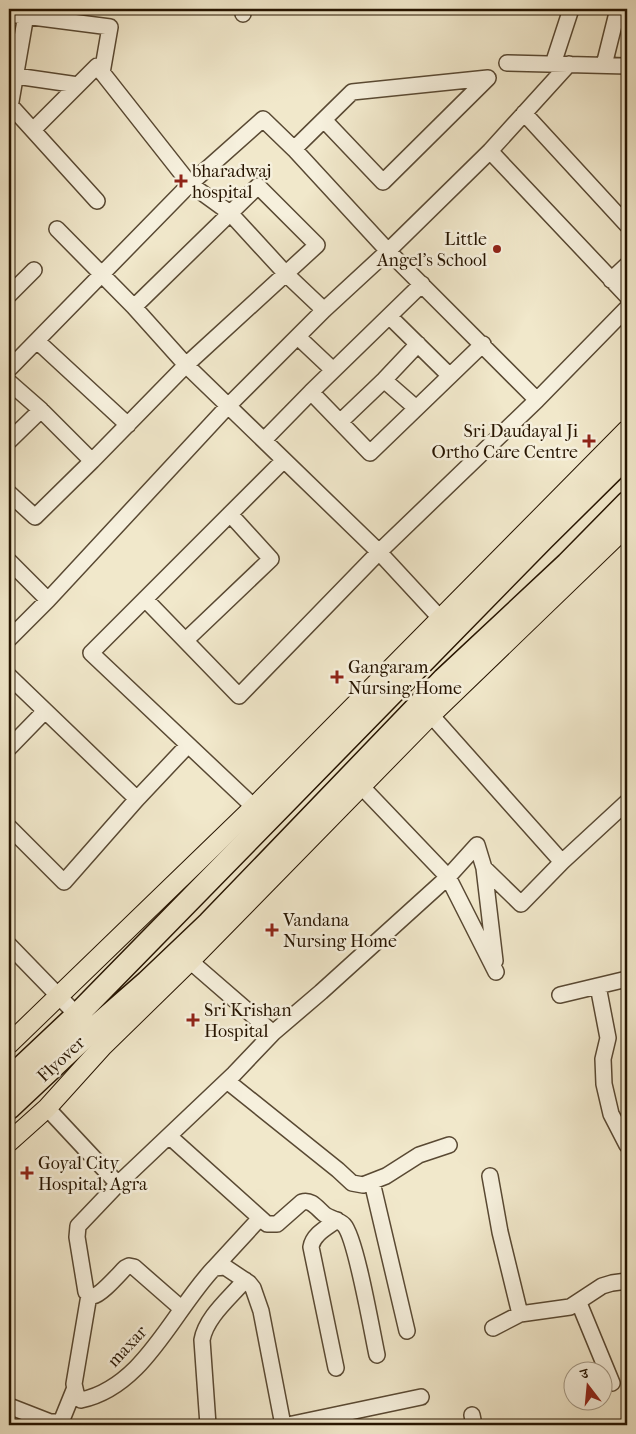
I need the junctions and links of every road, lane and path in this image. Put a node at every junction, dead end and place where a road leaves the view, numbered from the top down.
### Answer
1 (570, 9) edge
2 (618, 9) edge
3 (26, 12) edge
4 (9, 14) edge
5 (507, 63) dead end
6 (553, 64) junction
7 (569, 64) junction
8 (604, 65) junction
9 (627, 66) edge
10 (102, 73) junction
11 (12, 76) edge
12 (78, 85) junction
13 (10, 110) edge
14 (524, 114) junction
15 (324, 120) junction
16 (34, 129) junction
17 (294, 149) junction
18 (490, 151) junction
19 (190, 184) junction
20 (97, 201) dead end
21 (230, 214) junction
22 (625, 217) edge
23 (57, 229) dead end
24 (388, 251) junction
25 (627, 265) edge
26 (34, 270) dead end
27 (286, 274) junction
28 (102, 275) junction
29 (612, 280) junction
30 (422, 284) junction
31 (9, 296) edge
32 (627, 296) edge
33 (134, 307) junction
34 (627, 308) edge
35 (324, 310) junction
36 (389, 316) junction
37 (298, 336) junction
38 (37, 340) junction
39 (418, 344) junction
40 (483, 344) junction
41 (186, 365) junction
42 (9, 369) edge
43 (333, 370) junction
44 (450, 376) junction
45 (384, 380) junction
46 (9, 382) edge
47 (311, 392) junction
48 (537, 400) junction
49 (228, 406) junction
50 (416, 408) junction
51 (41, 410) junction
52 (340, 422) junction
53 (128, 425) junction
54 (627, 430) edge
55 (264, 440) junction
56 (9, 441) edge
57 (627, 456) edge
58 (284, 460) junction
59 (92, 461) junction
60 (9, 493) edge
61 (627, 503) edge
62 (230, 514) junction
63 (627, 526) edge
64 (379, 552) junction
65 (9, 561) edge
66 (145, 599) junction
67 (48, 600) junction
68 (447, 625) junction
69 (9, 639) edge
70 (186, 640) junction
71 (9, 676) edge
72 (45, 711) junction
73 (431, 715) junction
74 (188, 745) junction
75 (9, 748) edge
76 (362, 787) junction
77 (137, 798) junction
78 (626, 806) edge
79 (254, 807) junction
80 (9, 827) edge
81 (562, 862) junction
82 (484, 868) junction
83 (448, 877) junction
84 (9, 944) edge
85 (190, 961) junction
86 (627, 979) edge
87 (598, 986) junction
88 (560, 995) dead end
89 (59, 996) junction
90 (90, 1030) junction
91 (274, 1033) junction
92 (9, 1044) edge
93 (9, 1079) edge
94 (227, 1081) junction
95 (9, 1108) edge
96 (46, 1108) junction
97 (169, 1136) junction
98 (9, 1142) edge
99 (449, 1145) dead end
100 (627, 1145) edge
101 (490, 1176) dead end
102 (372, 1182) junction
103 (118, 1184) junction
104 (260, 1218) junction
105 (337, 1220) junction
106 (214, 1268) junction
107 (246, 1280) junction
108 (627, 1281) edge
109 (90, 1295) junction
110 (579, 1303) junction
111 (182, 1309) junction
112 (520, 1314) junction
113 (493, 1328) dead end
114 (407, 1331) dead end
115 (377, 1355) dead end
116 (603, 1362) edge
117 (336, 1368) dead end
118 (74, 1390) junction
119 (421, 1396) dead end
120 (9, 1406) edge
121 (62, 1424) edge
122 (208, 1425) edge
123 (283, 1425) edge
124 (288, 1425) edge

1 - 6 street
2 - 8 street
3 - 4 street
3 - 10 street
3 - 11 street
5 - 6 street
6 - 7 street
7 - 8 street
7 - 14 street
8 - 9 street
10 - 12 street
10 - 19 street
11 - 12 street
11 - 13 street
12 - 16 street
13 - 16 street
14 - 18 street
14 - 22 street
15 - 15 street
15 - 17 street
16 - 20 street
17 - 19 street
17 - 24 street
18 - 24 street
18 - 29 street
19 - 21 street
19 - 28 street
21 - 27 street
21 - 27 street
21 - 33 street
23 - 28 street
24 - 30 street
24 - 35 street
25 - 29 street
26 - 31 street
27 - 35 street
27 - 41 street
28 - 33 street
28 - 38 street
29 - 32 street
30 - 36 street
30 - 40 street
33 - 41 street
34 - 48 street
35 - 37 street
36 - 39 street
36 - 43 street
37 - 43 street
37 - 49 street
38 - 42 street
38 - 53 street
39 - 44 street
39 - 45 street
40 - 44 street
40 - 48 street
41 - 49 street
41 - 53 street
43 - 47 street
44 - 50 street
45 - 50 street
45 - 52 street
46 - 51 street
47 - 52 street
47 - 55 street
48 - 64 street
49 - 55 street
49 - 67 street
50 - 52 street
51 - 56 street
51 - 59 street
53 - 59 street
54 - 68 main road
55 - 58 street
57 - 68 highway
58 - 62 street
58 - 64 street
59 - 60 street
61 - 90 highway
62 - 66 street
62 - 70 street
63 - 73 main road
64 - 68 street
64 - 70 street
65 - 67 street
66 - 70 street
66 - 74 street
67 - 69 street
68 - 79 main road
68 - 90 highway
71 - 72 street
72 - 75 street
72 - 77 street
73 - 76 main road
73 - 81 street
74 - 77 street
74 - 79 street
76 - 83 street
76 - 85 main road
77 - 80 street
78 - 81 street
79 - 89 main road
81 - 82 street
82 - 83 street
82 - 83 street
83 - 91 street
84 - 89 street
85 - 90 main road
85 - 91 street
86 - 87 street
87 - 88 street
87 - 100 street
89 - 90 street
89 - 92 main road
90 - 93 highway, Flyover
90 - 95 highway, Flyover
90 - 96 main road
91 - 94 street
94 - 97 street
94 - 102 street
96 - 98 main road
96 - 103 street
97 - 103 street
97 - 104 street
99 - 102 street
101 - 112 street
102 - 114 street
103 - 109 street
104 - 105 street
104 - 106 street, maxar
105 - 115 street
105 - 117 street
106 - 107 street
106 - 111 street, maxar
107 - 122 street
107 - 123 street
108 - 110 street
109 - 111 street
109 - 118 street, maxar
110 - 112 street
110 - 116 street
111 - 118 street, maxar
112 - 113 street
118 - 121 street
119 - 124 street
120 - 121 street

